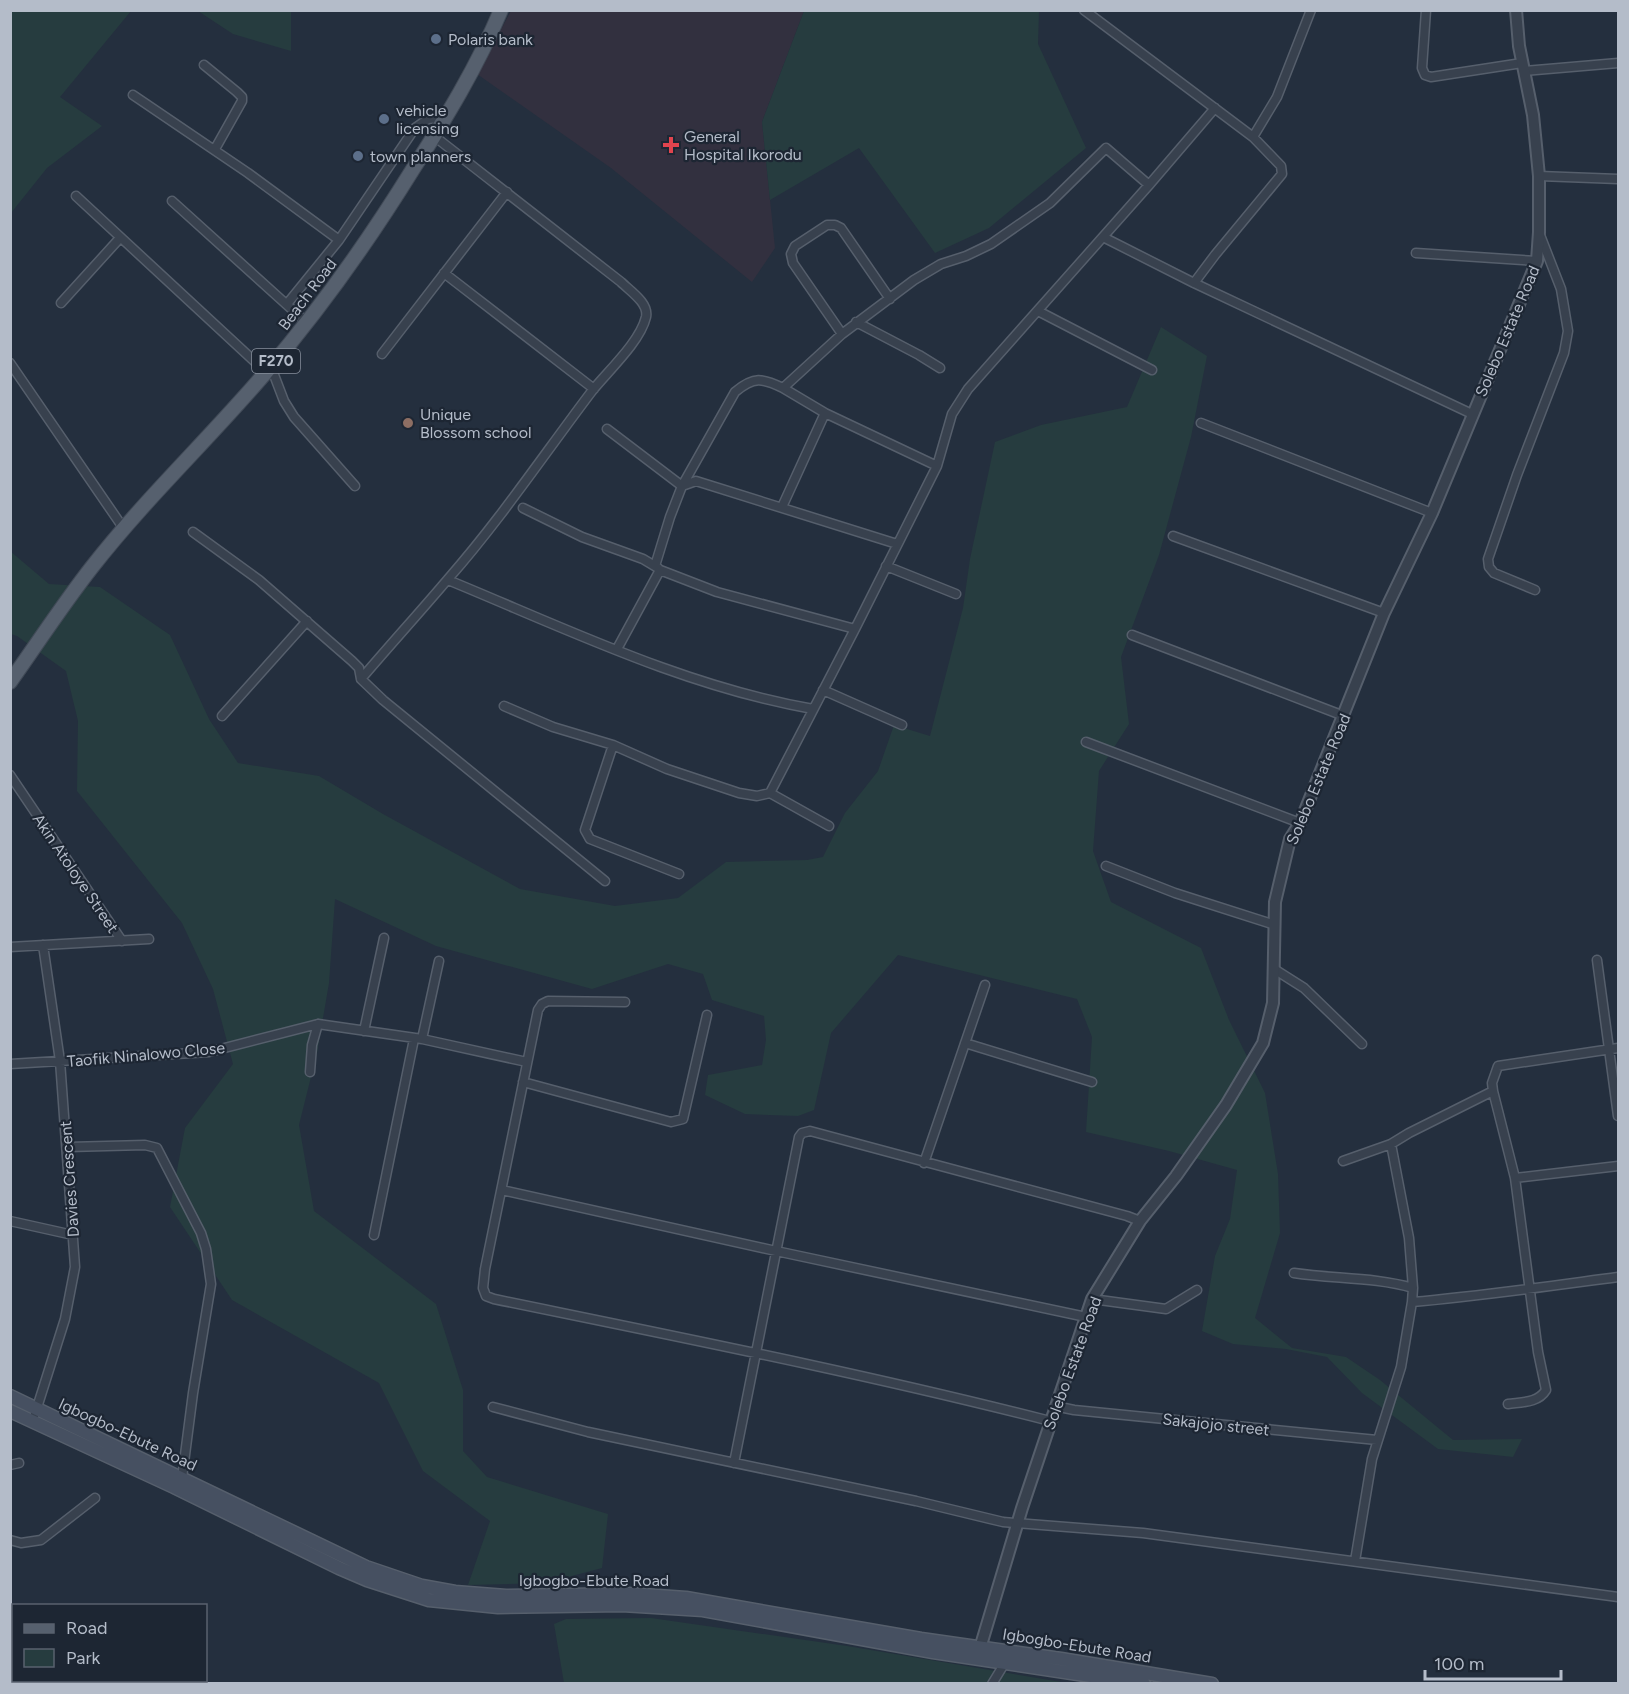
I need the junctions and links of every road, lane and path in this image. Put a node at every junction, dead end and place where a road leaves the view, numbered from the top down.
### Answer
1 (501, 10) edge
2 (1084, 10) edge
3 (1311, 10) edge
4 (1426, 10) edge
5 (1516, 10) edge
6 (1618, 63) edge
7 (204, 65) dead end
8 (1523, 67) junction
9 (133, 95) dead end
10 (1215, 108) junction
11 (447, 117) junction
12 (434, 136) junction
13 (1253, 137) junction
14 (214, 149) junction
15 (1539, 176) junction
16 (1618, 179) edge
17 (1149, 185) junction
18 (507, 192) junction
19 (76, 196) dead end
20 (172, 201) dead end
21 (1539, 232) junction
22 (1103, 237) junction
23 (120, 238) junction
24 (339, 240) junction
25 (1416, 253) dead end
26 (1537, 261) junction
27 (444, 273) junction
28 (1194, 283) junction
29 (890, 299) junction
30 (61, 303) dead end
31 (287, 304) junction
32 (1038, 311) junction
33 (856, 322) junction
34 (307, 323) junction
35 (842, 334) junction
36 (382, 354) dead end
37 (10, 363) edge
38 (940, 368) dead end
39 (268, 370) junction
40 (1152, 370) dead end
41 (594, 388) junction
42 (783, 388) junction
43 (825, 414) junction
44 (1472, 414) junction
45 (1201, 423) dead end
46 (607, 429) dead end
47 (937, 466) junction
48 (355, 486) dead end
49 (682, 486) junction
50 (782, 507) junction
51 (523, 508) dead end
52 (1432, 513) junction
53 (124, 529) junction
54 (193, 532) dead end
55 (1173, 536) dead end
56 (897, 544) junction
57 (886, 566) junction
58 (658, 568) junction
59 (448, 580) junction
60 (1535, 590) dead end
61 (956, 594) dead end
62 (1384, 613) junction
63 (307, 621) junction
64 (855, 629) junction
65 (1132, 635) dead end
66 (617, 649) junction
67 (361, 679) junction
68 (10, 682) edge
69 (823, 690) junction
70 (504, 706) dead end
71 (813, 710) junction
72 (222, 716) dead end
73 (1344, 716) junction
74 (902, 725) dead end
75 (1086, 742) dead end
76 (614, 745) junction
77 (10, 775) edge
78 (770, 793) junction
79 (1300, 823) junction
80 (830, 826) dead end
81 (1106, 866) dead end
82 (679, 874) dead end
83 (605, 881) dead end
84 (1275, 925) junction
85 (384, 938) dead end
86 (149, 939) dead end
87 (122, 940) junction
88 (43, 945) junction
89 (10, 947) edge
90 (1597, 960) dead end
91 (439, 961) dead end
92 (1274, 969) junction
93 (985, 985) dead end
94 (625, 1002) dead end
95 (707, 1015) dead end
96 (318, 1024) junction
97 (364, 1031) junction
98 (418, 1039) junction
99 (965, 1043) junction
100 (1362, 1044) dead end
101 (1614, 1049) edge
102 (60, 1062) junction
103 (527, 1062) junction
104 (10, 1064) edge
105 (310, 1072) dead end
106 (523, 1082) junction
107 (1092, 1082) dead end
108 (1493, 1091) junction
109 (1618, 1116) edge
110 (1391, 1144) junction
111 (68, 1147) junction
112 (1343, 1161) dead end
113 (924, 1163) junction
114 (1618, 1166) edge
115 (1515, 1178) junction
116 (502, 1190) junction
117 (10, 1221) edge
118 (1140, 1221) junction
119 (73, 1235) junction
120 (375, 1235) dead end
121 (776, 1251) junction
122 (1294, 1272) dead end
123 (1618, 1277) edge
124 (1413, 1288) junction
125 (1530, 1288) junction
126 (1197, 1290) dead end
127 (1092, 1299) junction
128 (1412, 1302) junction
129 (1086, 1317) junction
130 (754, 1354) junction
131 (10, 1396) edge
132 (1508, 1404) dead end
133 (1055, 1406) junction
134 (493, 1407) dead end
135 (10, 1411) edge
136 (35, 1415) junction
137 (1050, 1421) junction
138 (1377, 1440) junction
139 (734, 1463) junction
140 (182, 1478) junction
141 (95, 1498) dead end
142 (1017, 1523) junction
143 (10, 1540) edge
144 (1355, 1561) junction
145 (1618, 1597) edge
146 (979, 1653) junction
147 (1008, 1657) junction
148 (992, 1683) edge
149 (1144, 1683) edge
150 (1212, 1683) edge

1 - 11 main road, Beach Road / F270
2 - 10 street
3 - 13 street
4 - 8 street
5 - 8 street, Solebo Estate Road
6 - 8 street
7 - 14 street
8 - 15 street, Solebo Estate Road
9 - 14 street
10 - 13 street
10 - 17 street
11 - 12 main road, Beach Road / F270
11 - 24 street
12 - 18 street
12 - 34 main road, Beach Road / F270
13 - 28 street
14 - 24 street
15 - 16 street
15 - 21 street, Solebo Estate Road
17 - 22 street
17 - 29 street
18 - 27 street
18 - 41 street
19 - 23 street
20 - 31 street
21 - 26 street, Solebo Estate Road
21 - 60 street
22 - 28 street
22 - 32 street
23 - 30 street
23 - 39 street
24 - 31 street
25 - 26 street
26 - 44 street, Solebo Estate Road
27 - 36 street
27 - 41 street
28 - 44 street
29 - 33 street
29 - 35 street
31 - 34 street
32 - 40 street
32 - 47 street
33 - 35 street
33 - 38 street
34 - 39 main road, Beach Road / F270
35 - 42 street
37 - 53 street
39 - 48 street
39 - 53 main road, Beach Road / F270
41 - 59 street
42 - 43 street
42 - 49 street
43 - 47 street
43 - 50 street
44 - 52 street, Solebo Estate Road
45 - 52 street
46 - 49 street
47 - 56 street
49 - 50 street
49 - 58 street
50 - 56 street
51 - 58 street
52 - 62 street, Solebo Estate Road
53 - 68 main road, Beach Road / F270
54 - 63 street
55 - 62 street
56 - 57 street
57 - 61 street
57 - 64 street
58 - 64 street
58 - 66 street
59 - 66 street
59 - 67 street
62 - 73 street, Solebo Estate Road
63 - 67 street
63 - 72 street
64 - 69 street
65 - 73 street
66 - 71 street
67 - 83 street
69 - 71 street
69 - 74 street
70 - 76 street
71 - 78 street
73 - 79 street, Solebo Estate Road
75 - 79 street
76 - 78 street
76 - 82 street
77 - 87 street, Akin Atoloye Street
78 - 80 street
79 - 84 street, Solebo Estate Road
81 - 84 street
84 - 92 street, Solebo Estate Road
85 - 97 street
86 - 87 street
87 - 88 street
88 - 89 street
88 - 102 street, Davies Crescent
90 - 101 street
91 - 98 street
92 - 100 street
92 - 118 street, Solebo Estate Road
93 - 99 street
94 - 103 street
95 - 106 street
96 - 97 street, Taofik Ninalowo Close
96 - 102 street, Taofik Ninalowo Close
96 - 105 street
97 - 98 street, Taofik Ninalowo Close
98 - 103 street, Taofik Ninalowo Close
98 - 120 street
99 - 107 street
99 - 113 street
101 - 108 street
101 - 109 street
102 - 104 street, Taofik Ninalowo Close
102 - 111 street, Davies Crescent
103 - 106 street
106 - 116 street
108 - 110 street
108 - 115 street
110 - 112 street
110 - 124 street
111 - 119 street, Davies Crescent
111 - 140 street
113 - 118 street
113 - 121 street
114 - 115 street
115 - 125 street
116 - 121 street
116 - 130 street
117 - 119 street
118 - 127 street, Solebo Estate Road
119 - 136 street, Davies Crescent
121 - 129 street
121 - 130 street
122 - 124 street
123 - 125 street
124 - 128 street
125 - 128 street
125 - 132 street
126 - 127 street
127 - 129 street, Solebo Estate Road
128 - 138 street
129 - 133 street, Solebo Estate Road
130 - 137 street
130 - 139 street
131 - 136 main road, Igbogbo-Ebute Road
133 - 137 street, Solebo Estate Road
133 - 138 street, Sakajojo street
134 - 139 street
135 - 136 main road, Igbogbo-Ebute Road
136 - 140 main road, Igbogbo-Ebute Road
136 - 146 main road, Igbogbo-Ebute Road
137 - 142 street, Solebo Estate Road
138 - 144 street
139 - 142 street
140 - 146 main road, Igbogbo-Ebute Road
141 - 143 street
142 - 144 street
142 - 146 street, Solebo Estate Road
144 - 145 street
146 - 147 main road, Igbogbo-Ebute Road
147 - 148 street
147 - 149 main road, Igbogbo-Ebute Road
147 - 150 main road, Igbogbo-Ebute Road

